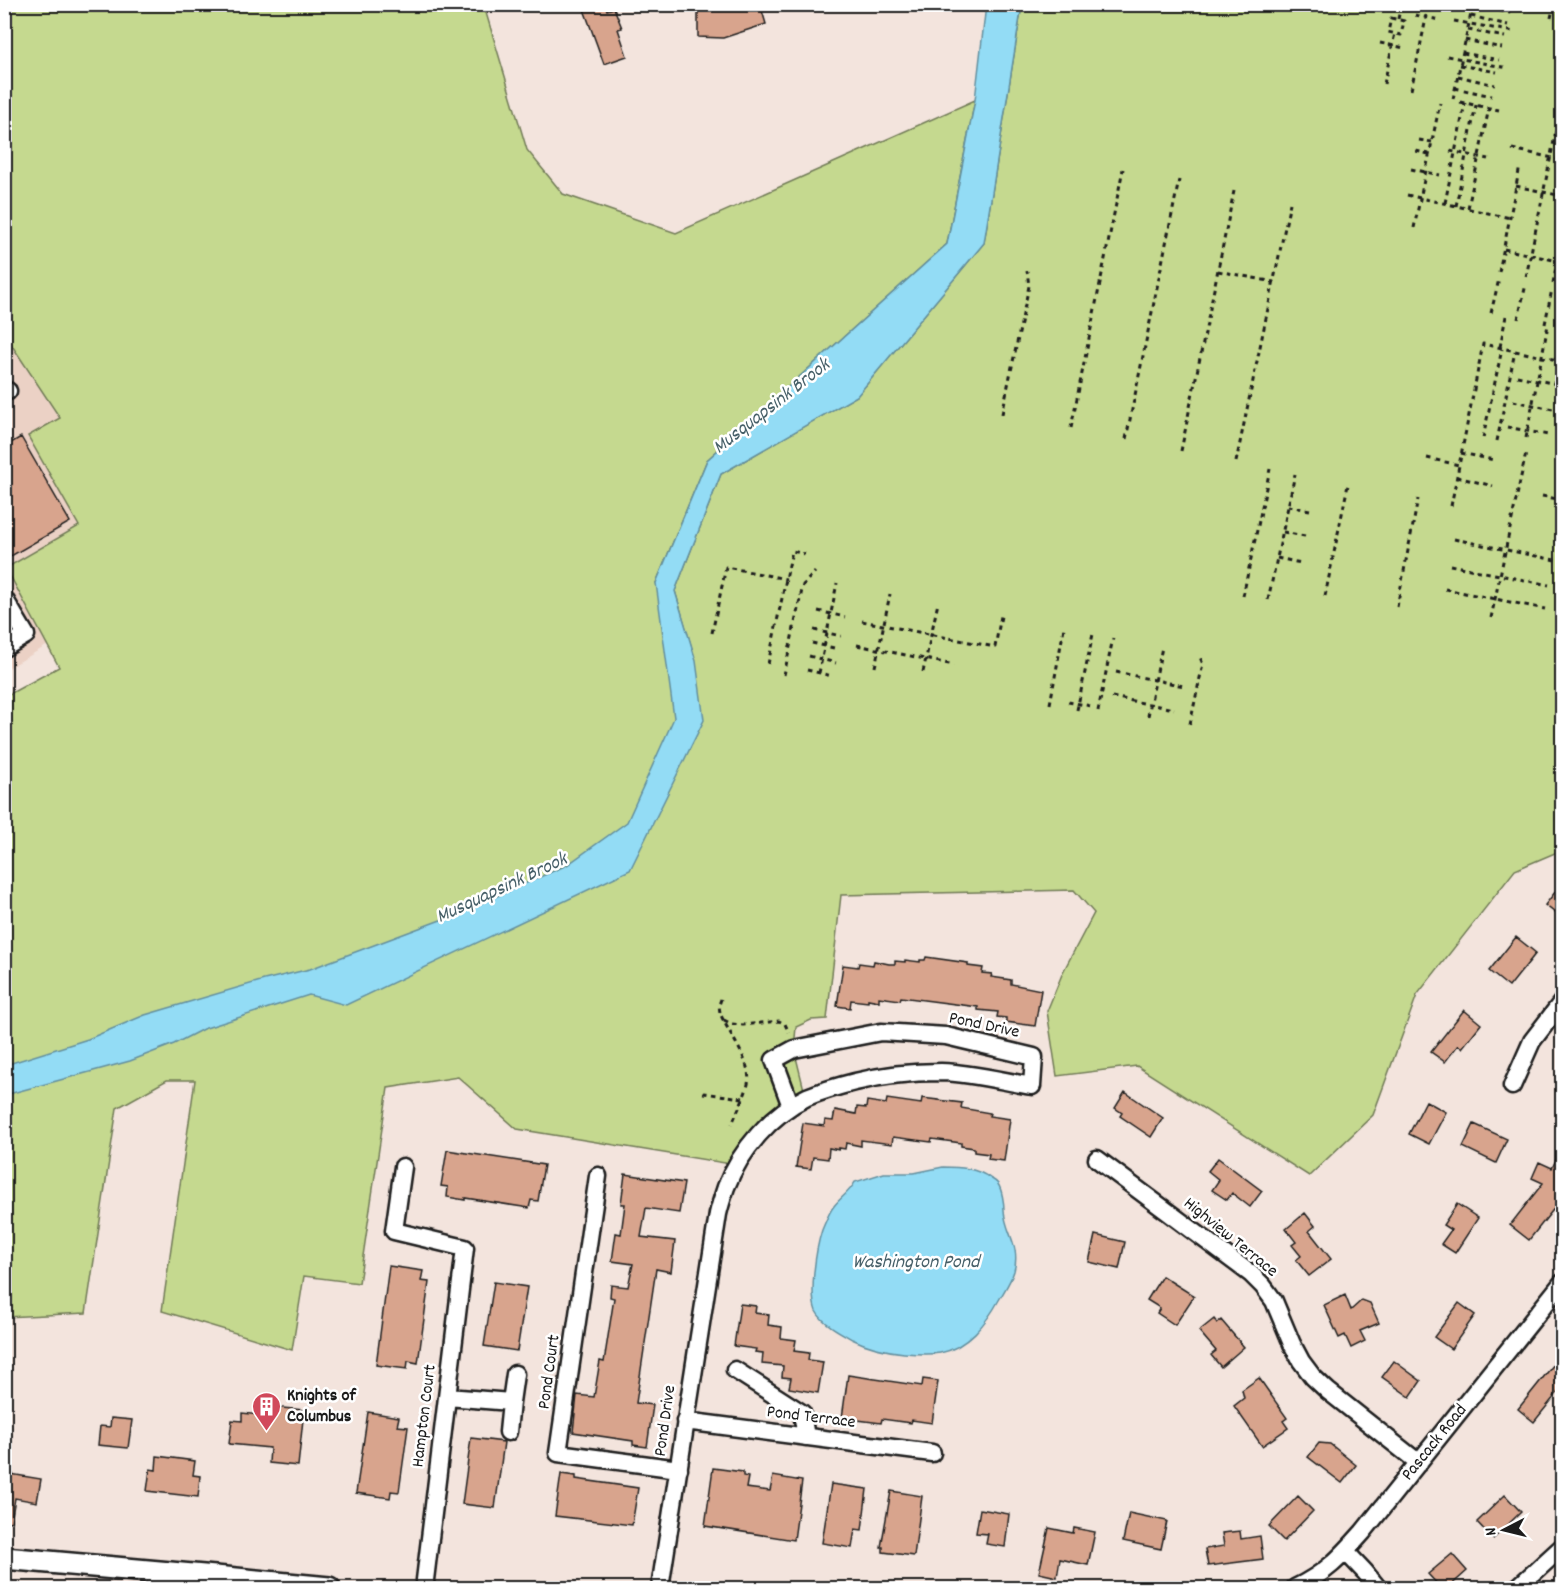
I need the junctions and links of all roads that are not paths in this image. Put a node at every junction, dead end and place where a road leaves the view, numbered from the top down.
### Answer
1 (4, 598) edge
2 (4, 648) edge
3 (1563, 1002) edge
4 (1512, 1086) dead end
5 (791, 1106) junction
6 (1097, 1159) dead end
7 (403, 1167) dead end
8 (598, 1176) dead end
9 (1563, 1283) edge
10 (735, 1370) dead end
11 (515, 1374) dead end
12 (447, 1397) junction
13 (511, 1402) junction
14 (685, 1421) junction
15 (508, 1432) dead end
16 (806, 1437) junction
17 (932, 1453) dead end
18 (1419, 1462) junction
19 (679, 1469) junction
20 (1563, 1547) edge
21 (1346, 1552) junction
22 (4, 1558) edge
23 (329, 1588) edge
24 (426, 1588) edge
25 (660, 1588) edge
26 (1295, 1588) edge
27 (1378, 1588) edge
28 (1517, 1588) edge

1 - 2 street
3 - 4 street
5 - 5 street, Pond Drive
5 - 14 street, Pond Drive
6 - 18 street, Highview Terrace
7 - 12 street, Hampton Court
8 - 19 street, Pond Court
9 - 18 street, Pascack Road
10 - 16 street
11 - 13 street
12 - 13 street
12 - 24 street, Hampton Court
13 - 15 street
14 - 16 street, Pond Terrace
14 - 19 street, Pond Drive
16 - 17 street, Pond Terrace
18 - 21 street, Pascack Road
19 - 25 street, Pond Drive
20 - 28 street
21 - 26 street, Pascack Road
21 - 27 street
22 - 23 main road

